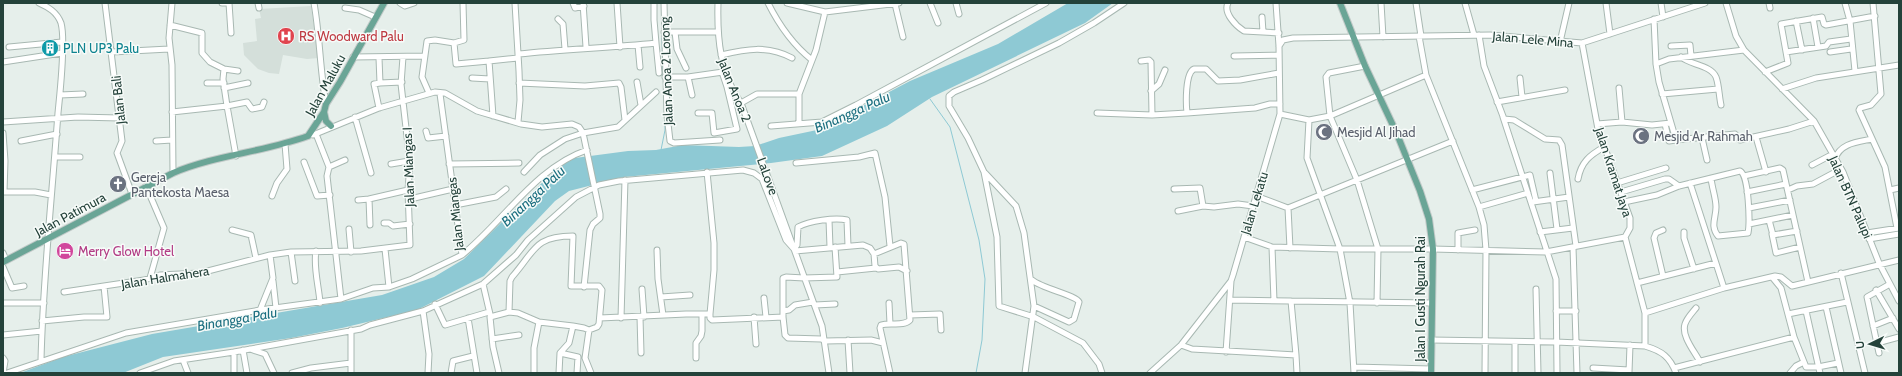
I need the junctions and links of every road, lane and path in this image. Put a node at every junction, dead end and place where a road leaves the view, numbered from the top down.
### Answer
1 (39, 3) edge
2 (105, 3) edge
3 (172, 3) edge
4 (222, 3) edge
5 (228, 3) edge
6 (314, 3) edge
7 (384, 3) edge
8 (400, 3) edge
9 (414, 3) edge
10 (463, 3) edge
11 (515, 3) edge
12 (572, 3) edge
13 (617, 3) edge
14 (654, 3) edge
15 (664, 3) edge
16 (718, 3) edge
17 (768, 3) edge
18 (787, 3) edge
19 (844, 3) edge
20 (898, 3) edge
21 (930, 3) edge
22 (956, 3) edge
23 (1046, 3) edge
24 (1124, 3) edge
25 (1228, 3) edge
26 (1276, 3) edge
27 (1340, 3) edge
28 (1381, 3) edge
29 (1416, 3) edge
30 (1464, 3) edge
31 (1568, 3) edge
32 (1606, 3) edge
33 (1662, 3) edge
34 (1705, 3) edge
35 (1726, 3) edge
36 (1845, 3) edge
37 (1873, 3) edge
38 (583, 4) edge
39 (816, 6) edge
40 (867, 6) edge
41 (345, 8) dead end
42 (844, 10) junction
43 (825, 12) junction
44 (959, 14) dead end
45 (1663, 16) junction
46 (1875, 16) junction
47 (375, 17) junction
48 (1262, 17) dead end
49 (1813, 18) junction
50 (558, 19) dead end
51 (1654, 20) junction
52 (1796, 21) junction
53 (1850, 21) junction
54 (938, 23) dead end
55 (170, 25) junction
56 (664, 32) junction
57 (675, 32) junction
58 (717, 32) junction
59 (1263, 32) junction
60 (231, 33) dead end
61 (1279, 33) junction
62 (1610, 34) junction
63 (1476, 35) junction
64 (1420, 36) junction
65 (903, 37) dead end
66 (1354, 37) junction
67 (1382, 37) junction
68 (1851, 39) junction
69 (62, 42) junction
70 (1560, 42) junction
71 (454, 43) junction
72 (656, 43) junction
73 (1582, 43) junction
74 (638, 45) junction
75 (1279, 46) junction
76 (1671, 46) dead end
77 (9, 47) dead end
78 (586, 47) junction
79 (620, 47) junction
80 (1818, 47) junction
81 (169, 49) junction
82 (565, 49) junction
83 (1851, 49) junction
84 (1744, 50) junction
85 (1802, 50) junction
86 (112, 52) junction
87 (1786, 52) junction
88 (1830, 52) dead end
89 (62, 53) junction
90 (721, 55) junction
91 (1278, 55) junction
92 (425, 56) junction
93 (518, 56) junction
94 (1234, 56) dead end
95 (1691, 56) junction
96 (353, 57) junction
97 (403, 57) junction
98 (1681, 57) junction
99 (378, 58) junction
100 (792, 58) dead end
101 (812, 60) junction
102 (489, 61) junction
103 (1141, 61) dead end
104 (3, 62) edge
105 (1656, 64) junction
106 (1899, 65) edge
107 (1365, 66) junction
108 (640, 67) dead end
109 (686, 68) dead end
110 (224, 69) junction
111 (1878, 69) junction
112 (1165, 70) dead end
113 (238, 71) dead end
114 (1855, 71) junction
115 (724, 72) junction
116 (1765, 72) junction
117 (659, 73) dead end
118 (1279, 74) junction
119 (1426, 74) junction
120 (665, 77) junction
121 (472, 78) dead end
122 (490, 78) junction
123 (688, 78) junction
124 (1520, 78) dead end
125 (402, 82) junction
126 (637, 82) dead end
127 (207, 83) dead end
128 (380, 83) junction
129 (519, 83) junction
130 (248, 84) dead end
131 (224, 85) junction
132 (1619, 88) dead end
133 (1718, 89) junction
134 (1782, 89) junction
135 (1565, 90) dead end
136 (1151, 91) junction
137 (656, 92) dead end
138 (429, 93) junction
139 (83, 94) dead end
140 (440, 94) junction
141 (799, 94) junction
142 (1662, 94) junction
143 (60, 95) junction
144 (692, 95) dead end
145 (1379, 95) junction
146 (1522, 97) junction
147 (264, 102) dead end
148 (404, 102) junction
149 (1497, 102) junction
150 (741, 103) junction
151 (326, 104) junction
152 (1280, 104) junction
153 (640, 105) junction
154 (1721, 105) dead end
155 (227, 106) junction
156 (379, 108) junction
157 (172, 112) junction
158 (324, 112) junction
159 (698, 113) dead end
160 (1097, 113) dead end
161 (1187, 113) junction
162 (1280, 114) junction
163 (1152, 115) junction
164 (492, 116) junction
165 (1330, 116) junction
166 (355, 117) junction
167 (1503, 117) junction
168 (58, 118) junction
169 (119, 118) junction
170 (625, 120) junction
171 (1309, 120) junction
172 (1814, 121) junction
173 (3, 122) edge
174 (518, 122) junction
175 (1622, 122) junction
176 (799, 123) junction
177 (1671, 123) junction
178 (1597, 124) junction
179 (1665, 124) junction
180 (331, 126) junction
181 (771, 126) dead end
182 (750, 129) joint
183 (426, 131) dead end
184 (3, 133) edge
185 (584, 133) junction
186 (57, 134) junction
187 (316, 134) junction
188 (308, 136) junction
189 (446, 136) junction
190 (1756, 137) junction
191 (1702, 138) junction
192 (1872, 138) junction
193 (172, 140) junction
194 (720, 140) dead end
195 (1453, 140) junction
196 (1676, 140) junction
197 (21, 141) dead end
198 (156, 141) dead end
199 (285, 144) junction
200 (1604, 147) junction
201 (587, 151) junction
202 (4, 155) edge
203 (80, 156) dead end
204 (236, 156) junction
205 (55, 157) junction
206 (1834, 157) junction
207 (1406, 159) junction
208 (345, 160) dead end
209 (1707, 160) dead end
210 (410, 161) junction
211 (304, 162) dead end
212 (519, 163) dead end
213 (796, 163) dead end
214 (391, 164) dead end
215 (449, 164) junction
216 (1812, 165) dead end
217 (329, 167) junction
218 (1666, 168) dead end
219 (1841, 169) junction
220 (524, 172) dead end
221 (707, 172) junction
222 (984, 172) junction
223 (1766, 172) junction
224 (174, 173) junction
225 (371, 173) dead end
226 (1550, 173) dead end
227 (1522, 176) junction
228 (1744, 176) junction
229 (1711, 178) junction
230 (1578, 179) dead end
231 (625, 180) junction
232 (1357, 180) junction
233 (1617, 183) junction
234 (1690, 183) junction
235 (146, 186) junction
236 (595, 186) junction
237 (1679, 186) junction
238 (1787, 187) junction
239 (1899, 188) edge
240 (452, 189) junction
241 (506, 189) dead end
242 (1174, 189) dead end
243 (408, 190) junction
244 (1472, 190) junction
245 (1890, 190) junction
246 (4, 192) edge
247 (1621, 192) junction
248 (1747, 192) junction
249 (1528, 193) junction
250 (132, 194) junction
251 (51, 195) junction
252 (330, 195) junction
253 (272, 196) dead end
254 (1256, 196) junction
255 (1320, 196) junction
256 (1569, 196) junction
257 (369, 199) junction
258 (410, 199) junction
259 (1553, 199) junction
260 (358, 200) dead end
261 (1790, 200) junction
262 (1533, 202) junction
263 (1624, 202) junction
264 (455, 205) junction
265 (1203, 206) junction
266 (1253, 206) junction
267 (1479, 207) junction
268 (1288, 208) junction
269 (1749, 208) junction
270 (1178, 211) dead end
271 (1793, 215) junction
272 (829, 220) junction
273 (1769, 220) junction
274 (384, 223) dead end
275 (410, 224) junction
276 (1749, 224) junction
277 (370, 225) dead end
278 (1573, 228) junction
279 (232, 230) dead end
280 (349, 230) dead end
281 (1475, 230) dead end
282 (1558, 230) junction
283 (1663, 230) dead end
284 (1898, 230) edge
285 (1797, 231) junction
286 (411, 232) joint
287 (1540, 232) junction
288 (1684, 232) dead end
289 (1867, 233) junction
290 (1772, 234) junction
291 (1244, 237) junction
292 (1626, 237) junction
293 (48, 238) junction
294 (1870, 239) junction
295 (848, 246) junction
296 (890, 246) junction
297 (833, 247) junction
298 (1272, 247) junction
299 (1575, 247) junction
300 (1290, 248) junction
301 (1800, 248) junction
302 (1378, 249) junction
303 (1433, 249) junction
304 (385, 250) junction
305 (657, 250) dead end
306 (794, 250) junction
307 (1340, 250) junction
308 (1458, 250) junction
309 (1486, 250) junction
310 (291, 252) junction
311 (316, 252) junction
312 (335, 252) junction
313 (351, 252) junction
314 (1546, 252) junction
315 (3, 253) edge
316 (874, 254) junction
317 (270, 255) junction
318 (462, 255) junction
319 (256, 258) junction
320 (1899, 260) edge
321 (4, 263) edge
322 (1716, 263) junction
323 (1879, 263) junction
324 (876, 268) junction
325 (1694, 269) junction
326 (907, 271) junction
327 (837, 272) junction
328 (1841, 273) junction
329 (1663, 276) junction
330 (1772, 277) junction
331 (150, 278) junction
332 (273, 278) junction
333 (804, 278) junction
334 (1032, 280) junction
335 (295, 281) dead end
336 (1231, 281) junction
337 (1637, 282) junction
338 (1808, 282) junction
339 (483, 284) junction
340 (1890, 284) junction
341 (24, 286) dead end
342 (104, 286) junction
343 (584, 286) junction
344 (1792, 286) junction
345 (388, 287) junction
346 (1724, 288) junction
347 (1781, 288) junction
348 (642, 289) dead end
349 (1536, 289) dead end
350 (1876, 290) junction
351 (64, 292) dead end
352 (690, 295) dead end
353 (661, 297) junction
354 (764, 298) dead end
355 (341, 299) junction
356 (1231, 300) junction
357 (1274, 301) junction
358 (1291, 301) junction
359 (1899, 301) edge
360 (1847, 302) junction
361 (3, 303) edge
362 (44, 303) junction
363 (320, 303) junction
364 (814, 303) junction
365 (888, 303) dead end
366 (1350, 303) junction
367 (1377, 303) junction
368 (1432, 303) junction
369 (435, 304) junction
370 (836, 304) dead end
371 (1034, 306) junction
372 (1826, 307) junction
373 (276, 308) junction
374 (1696, 308) dead end
375 (260, 310) junction
376 (423, 311) junction
377 (1556, 311) junction
378 (1576, 311) junction
379 (1806, 311) junction
380 (509, 312) junction
381 (1645, 313) junction
382 (490, 314) junction
383 (710, 314) junction
384 (783, 314) junction
385 (1788, 314) junction
386 (663, 315) junction
387 (702, 315) junction
388 (910, 315) junction
389 (642, 317) junction
390 (754, 317) junction
391 (766, 317) junction
392 (1034, 317) junction
393 (468, 318) junction
394 (600, 318) junction
395 (621, 318) junction
396 (1893, 318) junction
397 (1063, 320) junction
398 (42, 321) junction
399 (539, 322) junction
400 (890, 324) junction
401 (573, 326) junction
402 (1873, 326) junction
403 (1899, 329) edge
404 (351, 330) junction
405 (589, 330) junction
406 (942, 330) dead end
407 (42, 331) junction
408 (1059, 331) junction
409 (3, 334) edge
410 (519, 335) dead end
411 (1794, 337) junction
412 (1899, 337) edge
413 (492, 339) junction
414 (848, 340) junction
415 (1431, 340) junction
416 (1486, 340) junction
417 (826, 341) junction
418 (1515, 342) junction
419 (1537, 342) junction
420 (1556, 342) junction
421 (883, 343) junction
422 (1576, 343) junction
423 (1877, 343) junction
424 (756, 344) dead end
425 (1181, 345) junction
426 (1630, 345) junction
427 (1646, 346) junction
428 (249, 349) junction
429 (242, 350) junction
430 (234, 352) junction
431 (1226, 352) junction
432 (560, 353) junction
433 (641, 353) dead end
434 (1879, 353) dead end
435 (1296, 355) junction
436 (473, 356) junction
437 (3, 358) edge
438 (696, 358) dead end
439 (41, 360) junction
440 (183, 360) junction
441 (1700, 362) junction
442 (1804, 362) junction
443 (1838, 362) junction
444 (352, 363) junction
445 (159, 366) junction
446 (1818, 366) junction
447 (1593, 368) dead end
448 (1354, 370) edge
449 (1383, 370) edge
450 (1675, 370) edge
451 (1431, 371) edge
452 (1629, 372) edge
453 (3, 373) edge
454 (7, 373) edge
455 (140, 373) edge
456 (159, 373) edge
457 (188, 373) edge
458 (234, 373) edge
459 (247, 373) edge
460 (274, 373) edge
461 (292, 373) edge
462 (351, 373) edge
463 (428, 373) edge
464 (451, 373) edge
465 (477, 373) edge
466 (498, 373) edge
467 (534, 373) edge
468 (559, 373) edge
469 (577, 373) edge
470 (591, 373) edge
471 (829, 373) edge
472 (850, 373) edge
473 (890, 373) edge
474 (1025, 373) edge
475 (1102, 373) edge
476 (1150, 373) edge
477 (1297, 373) edge
478 (1485, 373) edge
479 (1515, 373) edge
480 (1538, 373) edge
481 (1557, 373) edge
482 (1577, 373) edge
483 (1790, 373) edge
484 (1820, 373) edge
485 (1841, 373) edge
486 (1865, 373) edge

1 - 69 street
2 - 86 street, Jalan Bali
3 - 55 street
4 - 5 street
5 - 60 street
6 - 151 street
7 - 47 main road, Jalan Maluku
8 - 9 street
10 - 71 street
11 - 93 street
12 - 38 street
13 - 79 street
14 - 72 street
15 - 56 street, Jalan Anoa 2 Lorong
16 - 58 street, Jalan Anoa 2
17 - 101 street
18 - 39 street
19 - 42 street
20 - 40 street
20 - 65 street
21 - 54 street
22 - 44 street
23 - 176 street
24 - 222 street
25 - 59 street
26 - 61 street, Jalan Lekatu
27 - 66 main road, Jalan I Gusti Ngurah Rai
28 - 67 street
29 - 64 street
30 - 63 street
31 - 70 street
32 - 62 street
33 - 45 street
34 - 45 street, Jalan Lele Mina
35 - 84 street, Jalan BTN Palupi
36 - 53 street
37 - 46 street
38 - 78 street
39 - 43 street
40 - 42 street
41 - 47 street
42 - 43 street
43 - 101 street
45 - 51 street, Jalan Lele Mina
46 - 53 street
46 - 111 street
47 - 96 main road, Jalan Maluku
48 - 59 street
49 - 52 street
49 - 53 street
49 - 80 street
50 - 82 street
51 - 62 street, Jalan Lele Mina
51 - 105 street
52 - 85 street
52 - 87 street
53 - 68 street
55 - 81 street
55 - 110 street
56 - 57 street
56 - 120 street, Jalan Anoa 2 Lorong
57 - 58 street
57 - 109 street
58 - 90 street, Jalan Anoa 2
59 - 61 street
61 - 75 street, Jalan Lekatu
62 - 73 street, Jalan Lele Mina
63 - 64 street, Jalan Lele Mina
63 - 70 street, Jalan Lele Mina
63 - 149 street
64 - 67 street, Jalan Lele Mina
64 - 119 street
66 - 67 street, Jalan Lele Mina
66 - 75 street, Jalan Lele Mina
66 - 107 main road, Jalan I Gusti Ngurah Rai
68 - 80 street
68 - 83 street
69 - 77 street
69 - 89 street
70 - 73 street, Jalan Lele Mina
71 - 92 street
71 - 102 street
72 - 74 street
72 - 117 street
73 - 178 street, Jalan Kramat Jaya
74 - 79 street
74 - 108 street
75 - 91 street, Jalan Lekatu
76 - 95 street
78 - 79 street
78 - 82 street
80 - 85 street
81 - 86 street
81 - 157 street
82 - 93 street
83 - 88 street
83 - 114 street
84 - 95 street
84 - 116 street, Jalan BTN Palupi
85 - 87 street
86 - 169 street, Jalan Bali
87 - 116 street
89 - 104 street
89 - 143 street
90 - 100 street
90 - 115 street, Jalan Anoa 2
91 - 94 street
91 - 118 street, Jalan Lekatu
92 - 97 street
92 - 138 street
93 - 102 street
93 - 129 street
95 - 98 street
96 - 99 street
96 - 151 main road, Jalan Maluku
97 - 99 street
97 - 125 street, Jalan Miangas I
98 - 105 street
98 - 133 street
99 - 128 street
101 - 141 street
102 - 122 street
103 - 136 street
105 - 142 street
106 - 111 street
107 - 145 main road, Jalan I Gusti Ngurah Rai
107 - 165 street
110 - 113 street
110 - 131 street
111 - 114 street
111 - 192 street
112 - 136 street
114 - 134 street
115 - 123 street
115 - 150 street, Jalan Anoa 2
115 - 159 street
116 - 134 street, Jalan BTN Palupi
118 - 152 street, Jalan Lekatu
118 - 161 street
119 - 145 street
119 - 195 street
120 - 123 street
120 - 194 street, Jalan Anoa 2 Lorong
121 - 122 street
122 - 164 street
123 - 144 street
124 - 146 street
125 - 128 street
125 - 148 street, Jalan Miangas I
126 - 153 street
127 - 131 street
128 - 156 street
129 - 170 street
129 - 174 street
130 - 131 street
131 - 155 street
132 - 175 street
133 - 142 street
133 - 154 street
134 - 172 street, Jalan BTN Palupi
135 - 146 street
136 - 163 street
137 - 153 street
138 - 140 street
138 - 148 street
139 - 143 street
140 - 164 street
140 - 189 street, Jalan Miangas
141 - 150 street
141 - 176 street
142 - 177 street
143 - 168 street
145 - 165 street
145 - 207 main road, Jalan I Gusti Ngurah Rai
146 - 149 street
147 - 155 street
148 - 156 street
148 - 210 street, Jalan Miangas I
149 - 167 street
150 - 182 street, Jalan Anoa 2
151 - 158 main road, Jalan Maluku
152 - 161 street
152 - 162 street, Jalan Lekatu
153 - 170 street
155 - 157 street
155 - 204 street
156 - 166 street
157 - 193 street
158 - 180 main road
158 - 188 main road, Jalan Maluku
160 - 163 street
161 - 163 street
162 - 171 street
162 - 254 street, Jalan Lekatu
164 - 174 street
165 - 171 street
165 - 232 street
166 - 180 street
166 - 225 street
167 - 227 street
167 - 256 street
168 - 169 street
168 - 173 street
168 - 186 street
169 - 250 street, Jalan Bali
170 - 185 street
171 - 255 street
172 - 190 street
172 - 206 street, Jalan BTN Palupi
174 - 185 street
175 - 178 street
175 - 179 street
176 - 181 street
177 - 179 street
177 - 196 street
178 - 200 street, Jalan Kramat Jaya
179 - 196 street
180 - 187 street
182 - 306 street, LaLove
183 - 189 street
184 - 202 street
185 - 201 street
185 - 220 street
186 - 197 street
186 - 205 street
187 - 188 street
187 - 217 street
188 - 199 main road, Jalan Patimura
189 - 215 street, Jalan Miangas
190 - 191 street
190 - 223 street
191 - 196 street
191 - 209 street
192 - 206 street
192 - 245 street
193 - 198 street
193 - 224 street
195 - 207 street
195 - 244 street
199 - 204 main road, Jalan Patimura
199 - 253 street
200 - 230 street
200 - 233 street, Jalan Kramat Jaya
201 - 236 street
201 - 318 street
202 - 246 street
203 - 205 street
204 - 224 main road, Jalan Patimura
205 - 251 street
206 - 216 street
206 - 219 street, Jalan BTN Palupi
207 - 232 street
207 - 303 main road, Jalan I Gusti Ngurah Rai
208 - 217 street
210 - 214 street
210 - 243 street, Jalan Miangas I
211 - 252 street
212 - 215 street
213 - 296 street
215 - 240 street, Jalan Miangas
217 - 252 street
218 - 233 street
219 - 238 street
219 - 289 street, Jalan BTN Palupi
221 - 231 street
221 - 306 street
221 - 383 street
222 - 334 street
222 - 392 street
223 - 228 street
223 - 238 street
224 - 235 main road, Jalan Patimura
226 - 259 street
227 - 244 street
227 - 249 street
227 - 262 street
228 - 229 street
228 - 248 street
229 - 234 street
229 - 276 street
231 - 236 street
231 - 395 street
232 - 255 street
232 - 302 street
233 - 247 street, Jalan Kramat Jaya
234 - 237 street
234 - 322 street
235 - 250 main road, Jalan Patimura
235 - 331 street
236 - 339 street
236 - 343 street
237 - 247 street
237 - 263 street
238 - 248 street
238 - 261 street
239 - 245 street
240 - 258 street
240 - 264 street, Jalan Miangas
241 - 264 street
242 - 265 street
243 - 257 street
243 - 258 street, Jalan Miangas I
244 - 267 street
245 - 284 street
246 - 251 street
247 - 263 street, Jalan Kramat Jaya
248 - 269 street
249 - 262 street
249 - 267 street
250 - 293 main road, Jalan Patimura
251 - 293 street
252 - 312 street
254 - 266 street, Jalan Lekatu
254 - 268 street
255 - 268 street
255 - 307 street
256 - 259 street
256 - 278 street
257 - 260 street
257 - 277 street
258 - 275 street, Jalan Miangas I
259 - 262 street
259 - 282 street
261 - 269 street
261 - 271 street
262 - 287 street
263 - 292 street, Jalan Kramat Jaya
264 - 318 street, Jalan Miangas
265 - 266 street
265 - 270 street
266 - 291 street, Jalan Lekatu
267 - 309 street
268 - 300 street
269 - 276 street
271 - 273 street
271 - 285 street
272 - 295 street
272 - 297 street
272 - 306 street
273 - 276 street
273 - 290 street
274 - 275 street
275 - 286 street, Jalan Miangas I
278 - 282 street
278 - 299 street
279 - 319 street
280 - 313 street
281 - 308 street
282 - 287 street
283 - 329 street
284 - 289 street
284 - 294 street
285 - 290 street
285 - 301 street
286 - 304 street, Jalan Halmahera
287 - 314 street
288 - 325 street
289 - 294 street, Jalan BTN Palupi
290 - 301 street
291 - 298 street
291 - 336 street, Jalan Lekatu
292 - 299 street
292 - 337 street, Jalan Kramat Jaya
293 - 321 main road, Jalan Patimura
293 - 362 street
294 - 323 street, Jalan BTN Palupi
295 - 297 street
295 - 316 street
296 - 316 street
296 - 326 street
297 - 306 street
297 - 327 street
298 - 300 street
298 - 357 street
299 - 314 street
299 - 378 street
300 - 307 street
301 - 338 street
302 - 303 street
302 - 307 street
302 - 367 street
303 - 308 street
303 - 368 main road, Jalan I Gusti Ngurah Rai
304 - 313 street, Jalan Halmahera
304 - 345 street
305 - 353 street
306 - 333 street
307 - 366 street
308 - 309 street
309 - 314 street
309 - 416 street
310 - 311 street, Jalan Halmahera
310 - 317 street, Jalan Halmahera
310 - 335 street
311 - 312 street, Jalan Halmahera
311 - 363 street
312 - 313 street, Jalan Halmahera
312 - 355 street
314 - 377 street
315 - 321 street
316 - 324 street
317 - 319 street, Jalan Halmahera
317 - 332 street
318 - 345 street, Jalan Miangas
319 - 331 street, Jalan Halmahera
320 - 323 street
321 - 341 street
322 - 325 street
322 - 346 street
323 - 328 street
323 - 340 street, Jalan BTN Palupi
324 - 326 street
324 - 327 street
325 - 329 street
326 - 388 street
327 - 333 street
328 - 338 street
328 - 360 street
329 - 337 street
330 - 344 street
330 - 346 street
330 - 347 street
331 - 342 street, Jalan Halmahera
332 - 373 street
332 - 375 street
333 - 364 street
333 - 384 street
334 - 371 street
334 - 397 street
336 - 356 street
336 - 425 street, Jalan Lekatu
337 - 381 street, Jalan Kramat Jaya
338 - 344 street
339 - 369 street
339 - 382 street
340 - 350 street
340 - 359 street, Jalan BTN Palupi
342 - 351 street, Jalan Halmahera
342 - 398 street
343 - 380 street
343 - 394 street
344 - 347 street
345 - 355 street, Jalan Miangas
346 - 381 street
347 - 385 street
348 - 389 street
349 - 419 street
350 - 396 street
350 - 402 street
352 - 353 street
353 - 386 street
354 - 391 street
355 - 363 street, Jalan Miangas
356 - 357 street
356 - 431 street
357 - 358 street
358 - 366 street
358 - 435 street
360 - 372 street
360 - 486 street
361 - 362 street
362 - 398 street
363 - 373 street, Jalan Miangas
364 - 370 street
364 - 384 street
364 - 417 street
365 - 400 street
366 - 367 street
366 - 448 street
367 - 368 street
368 - 415 main road, Jalan I Gusti Ngurah Rai
369 - 376 street
369 - 393 street
371 - 392 street
371 - 397 street
372 - 379 street
372 - 443 street
373 - 375 street, Jalan Miangas
374 - 441 street
375 - 439 street, Jalan Miangas
376 - 404 street
376 - 463 street
377 - 378 street
377 - 420 street
378 - 422 street
379 - 385 street
379 - 446 street
380 - 382 street
380 - 399 street
381 - 427 street, Jalan Kramat Jaya
382 - 393 street
382 - 413 street
383 - 387 street
383 - 390 street
384 - 391 street
384 - 417 street
385 - 411 street
386 - 387 street
386 - 389 street
387 - 438 street
388 - 400 street
388 - 406 street
389 - 395 street
389 - 433 street
390 - 391 street
390 - 424 street
392 - 408 street
392 - 474 street
393 - 436 street
394 - 395 street
394 - 405 street
396 - 402 street
396 - 403 street
397 - 408 street
398 - 407 street
399 - 401 street
399 - 467 street
400 - 421 street
401 - 405 street
401 - 432 street
402 - 423 street
404 - 428 street
404 - 444 street
405 - 470 street
407 - 409 street
407 - 439 street
408 - 475 street
410 - 413 street
411 - 441 street
411 - 442 street
412 - 423 street
413 - 466 street
414 - 417 street
414 - 421 street
414 - 472 street
415 - 416 street
415 - 451 main road, Jalan I Gusti Ngurah Rai
416 - 418 street
416 - 478 street
417 - 471 street
418 - 419 street
418 - 479 street
419 - 420 street
419 - 480 street
420 - 422 street
420 - 481 street
421 - 473 street
422 - 426 street
422 - 482 street
423 - 434 street
425 - 431 street
425 - 476 street, Jalan Lekatu
426 - 427 street
426 - 452 street
427 - 450 street
428 - 429 street
428 - 460 street
429 - 430 street
429 - 459 street
430 - 440 street
430 - 458 street
431 - 435 street
432 - 468 street
432 - 469 street
435 - 477 street
436 - 464 street
436 - 465 street
437 - 453 street
439 - 454 street, Jalan Miangas
440 - 445 street
440 - 457 street
441 - 450 street
442 - 446 street
442 - 483 street
443 - 446 street
443 - 485 street
444 - 461 street
444 - 462 street
445 - 455 street
445 - 456 street
446 - 484 street
447 - 452 street
448 - 449 street
449 - 451 street

